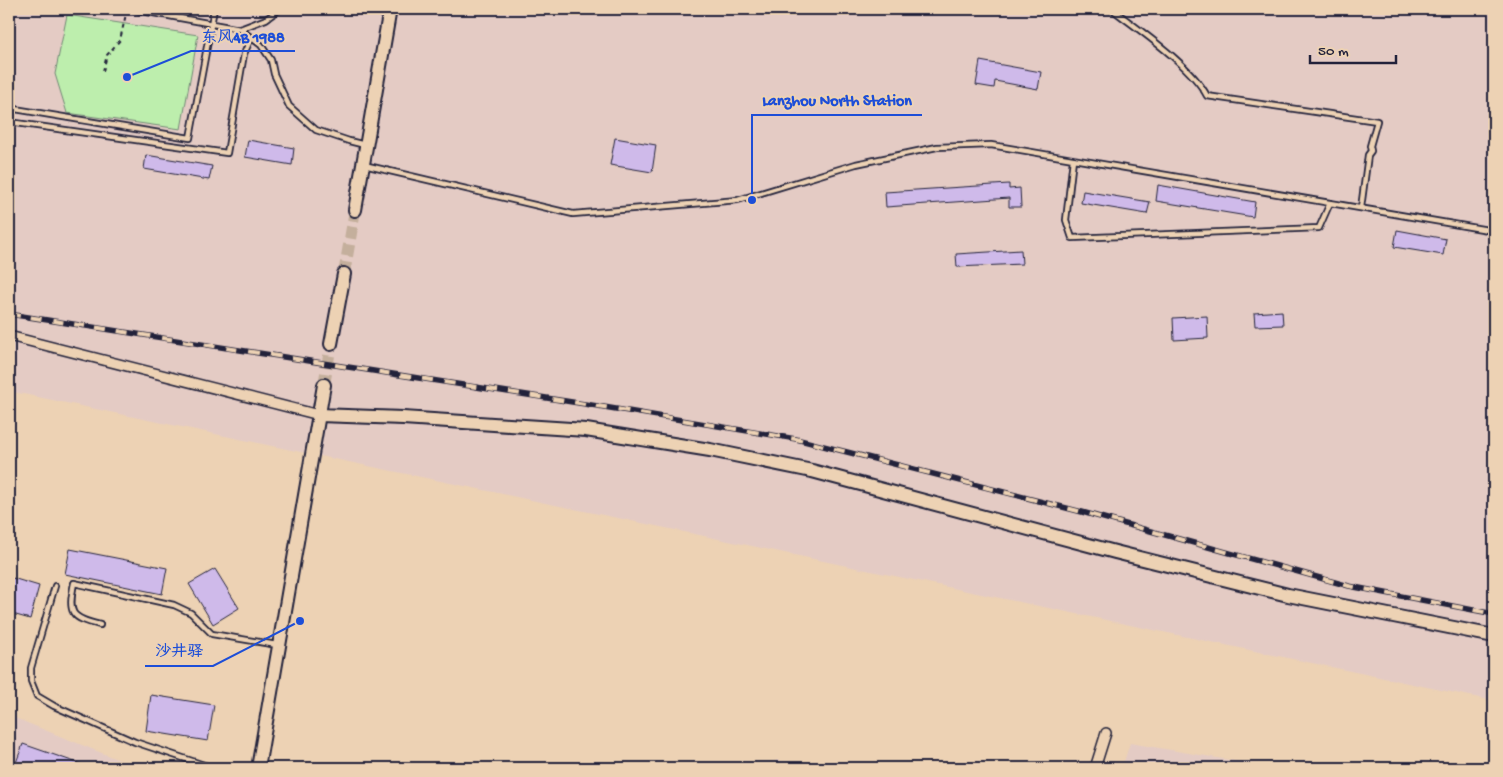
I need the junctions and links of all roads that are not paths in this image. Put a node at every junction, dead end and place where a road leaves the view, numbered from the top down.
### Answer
1 (131, 9) edge
2 (214, 9) edge
3 (280, 9) edge
4 (390, 9) edge
5 (1112, 9) edge
6 (211, 23) junction
7 (240, 28) junction
8 (251, 38) junction
9 (9, 108) edge
10 (9, 122) edge
11 (366, 145) junction
12 (1073, 159) junction
13 (363, 165) junction
14 (1330, 203) junction
15 (1361, 208) junction
16 (355, 210) tunnel mouth
17 (1494, 231) edge
18 (344, 274) tunnel mouth
19 (9, 336) edge
20 (331, 344) tunnel mouth
21 (324, 384) tunnel mouth
22 (319, 415) junction
23 (55, 586) dead end
24 (100, 625) dead end
25 (1494, 636) edge
26 (279, 645) junction
27 (1106, 733) dead end
28 (213, 768) edge
29 (258, 768) edge
30 (1095, 768) edge

1 - 6 lane
2 - 6 lane
3 - 7 lane
4 - 11 street
5 - 15 lane
6 - 7 lane
6 - 9 lane
7 - 8 lane
8 - 10 lane
8 - 11 lane
11 - 13 street
12 - 13 lane
12 - 14 lane
12 - 14 lane
13 - 16 street
14 - 15 lane
15 - 17 lane
18 - 20 street
19 - 22 street
21 - 22 street
22 - 25 street
22 - 26 street
23 - 28 lane
24 - 26 lane
26 - 29 street
27 - 30 street

